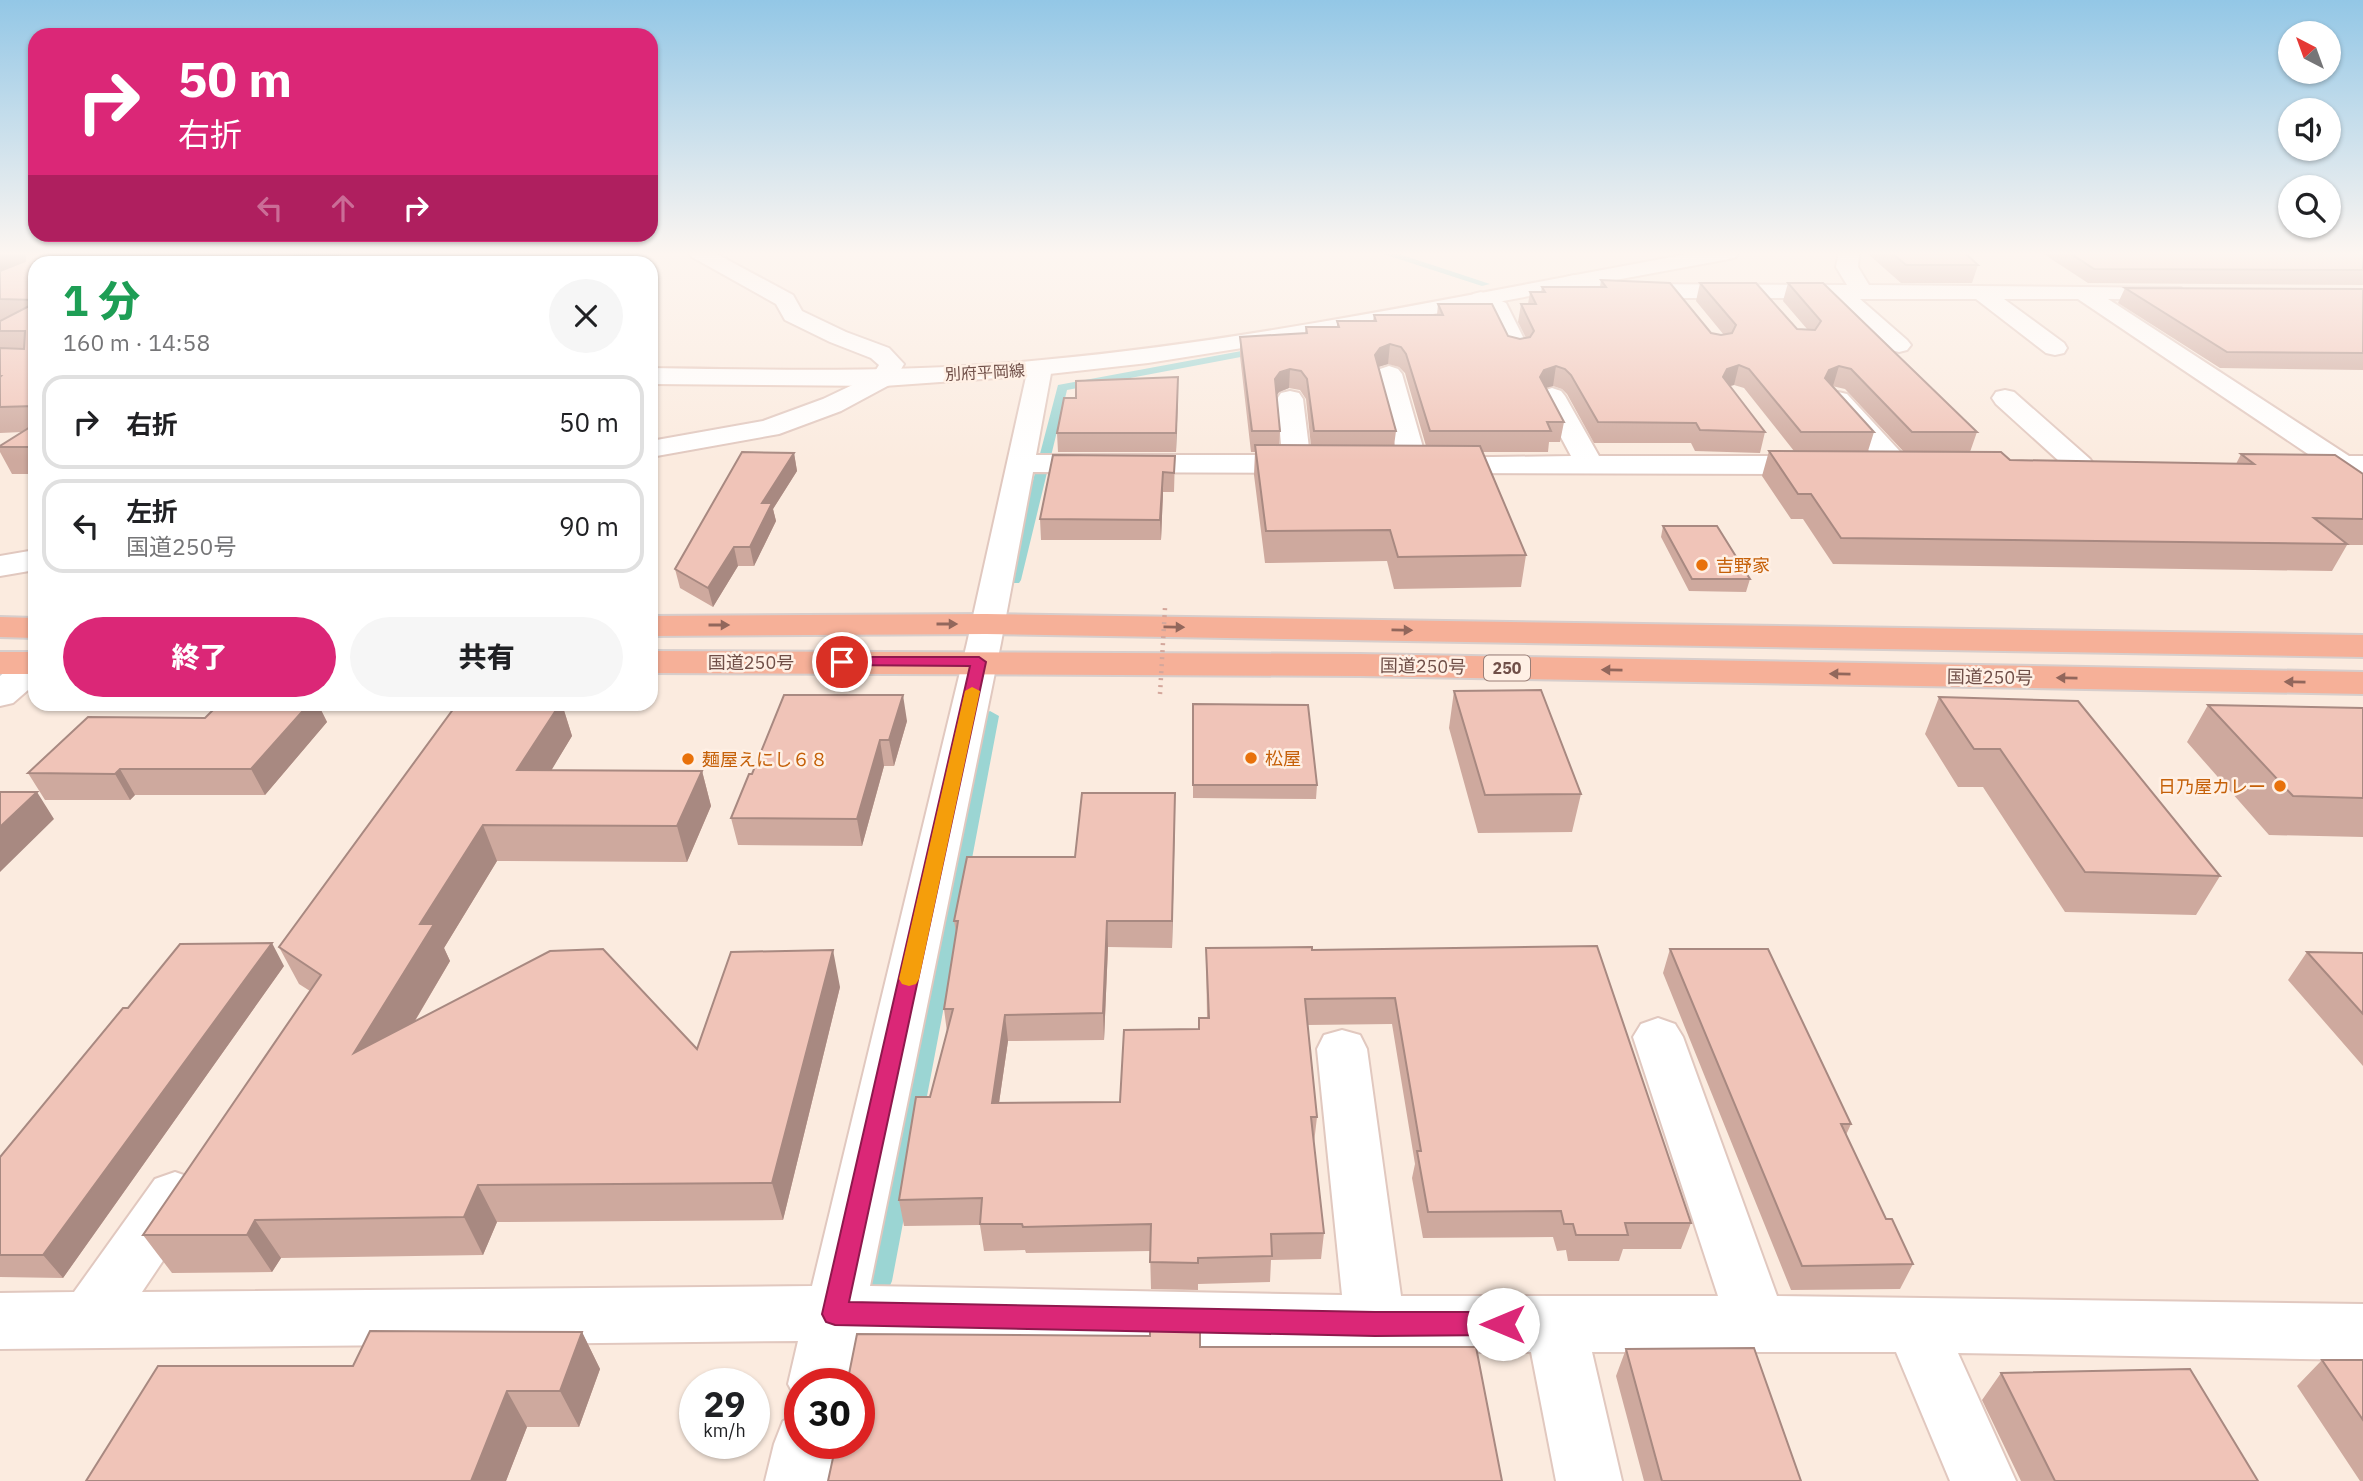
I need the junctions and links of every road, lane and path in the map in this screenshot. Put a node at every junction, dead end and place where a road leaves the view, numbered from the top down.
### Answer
1 (808, 322) edge
2 (1347, 322) edge
3 (1505, 322) edge
4 (1873, 322) edge
5 (2021, 322) edge
6 (2128, 322) edge
7 (1899, 345) dead end
8 (2055, 348) dead end
9 (1517, 349) edge
10 (1040, 368) junction
11 (1388, 374) dead end
12 (658, 376) edge
13 (884, 378) junction
14 (1552, 396) edge
15 (1834, 396) edge
16 (2005, 398) dead end
17 (1290, 399) dead end
18 (1764, 435) edge
19 (658, 448) edge
20 (1019, 463) junction
21 (1297, 464) junction
22 (1336, 464) edge
23 (1589, 464) junction
24 (1787, 465) junction
25 (2041, 465) edge
26 (2273, 465) edge
27 (2356, 470) edge
28 (28, 561) edge
29 (0, 566) edge
30 (1165, 608) dead end
31 (658, 626) edge
32 (0, 628) edge
33 (28, 628) edge
34 (982, 643) junction
35 (2363, 646) edge
36 (658, 662) edge
37 (0, 663) edge
38 (28, 664) edge
39 (28, 670) edge
40 (2363, 683) edge
41 (1160, 694) dead end
42 (0, 695) edge
43 (1658, 1037) dead end
44 (1342, 1049) dead end
45 (203, 1155) edge
46 (835, 1314) junction
47 (0, 1321) edge
48 (88, 1322) junction
49 (1375, 1324) junction
50 (1555, 1324) junction
51 (1757, 1324) junction
52 (1914, 1324) junction
53 (2363, 1332) edge
54 (823, 1368) edge
55 (803, 1459) edge
56 (798, 1481) edge
57 (1589, 1481) edge
58 (1983, 1481) edge

1 - 13 street
2 - 10 street, 別府平岡線
3 - 9 street
4 - 7 street
5 - 8 street
6 - 27 street
10 - 13 street, 別府平岡線
10 - 20 street
11 - 23 street
12 - 13 street, 別府平岡線
13 - 19 street
14 - 23 street
15 - 24 street
16 - 25 street
17 - 21 street
18 - 24 street
20 - 21 street
20 - 34 street
21 - 22 street
23 - 24 street
26 - 27 street
28 - 29 street
30 - 41 path, bridge
31 -> 34 highway, 国道250号 / 250
32 - 33 highway
34 -> 35 highway, 国道250号 / 250
34 - 36 highway, 国道250号 / 250
40 -> 34 highway, 国道250号 / 250
34 - 46 street
37 - 38 highway
39 - 42 street
43 - 51 street
44 - 49 street
45 - 48 street
46 - 48 street
46 - 49 street
46 - 54 street
47 - 48 street
49 - 50 street
50 - 51 street
50 - 57 street
51 - 52 street
52 - 53 street
52 - 58 street
55 - 56 street

